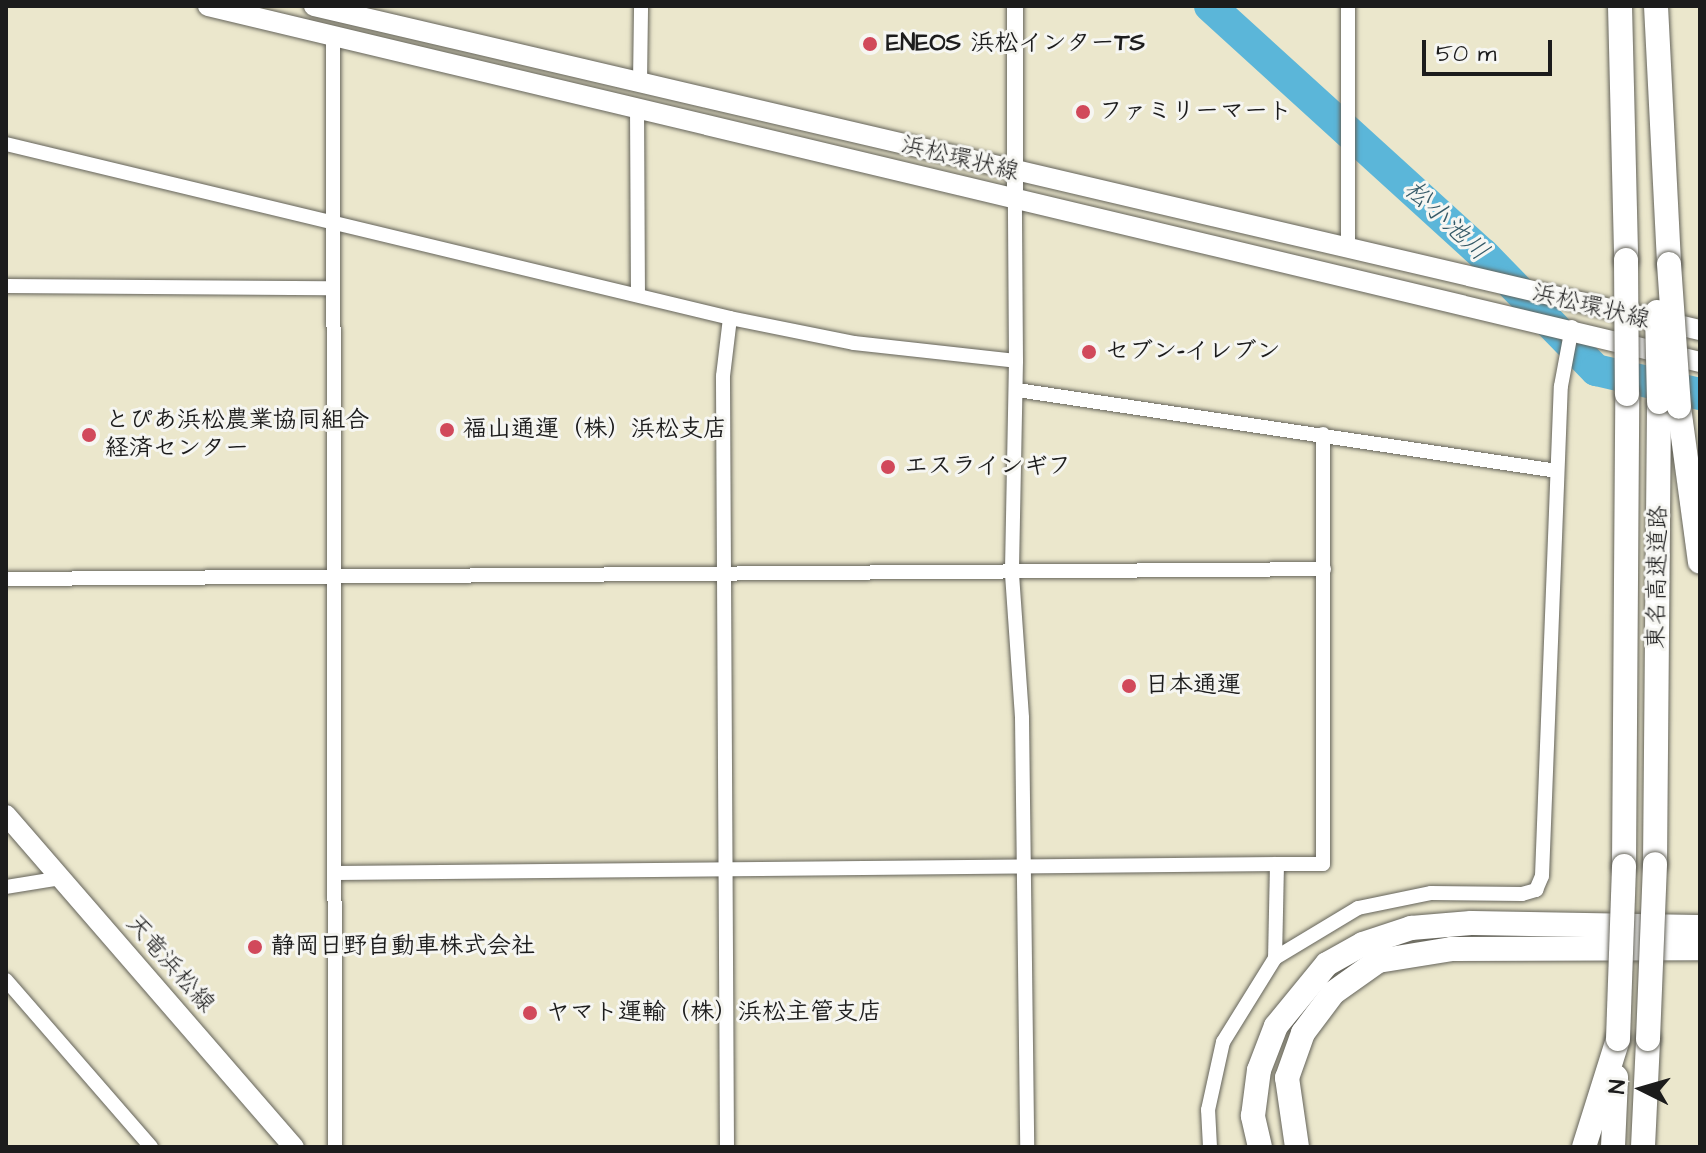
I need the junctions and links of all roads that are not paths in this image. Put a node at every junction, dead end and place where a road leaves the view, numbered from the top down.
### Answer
1 (208, 6) edge
2 (641, 6) edge
3 (1015, 6) edge
4 (1348, 6) edge
5 (1620, 6) edge
6 (1654, 6) edge
7 (323, 7) edge
8 (333, 37) junction
9 (640, 82) junction
10 (637, 107) junction
11 (6, 144) edge
12 (1015, 168) junction
13 (1015, 199) junction
14 (331, 222) junction
15 (1348, 250) junction
16 (6, 286) edge
17 (328, 288) junction
18 (638, 294) junction
19 (730, 318) junction
20 (1580, 329) junction
21 (1700, 330) edge
22 (1016, 361) junction
23 (1700, 362) edge
24 (1017, 390) junction
25 (1669, 404) junction
26 (1323, 434) junction
27 (1557, 471) junction
28 (1700, 562) edge
29 (1324, 569) junction
30 (725, 571) junction
31 (1012, 574) junction
32 (333, 575) junction
33 (6, 579) edge
34 (6, 815) edge
35 (1277, 864) junction
36 (1026, 868) junction
37 (722, 871) junction
38 (336, 873) junction
39 (61, 878) junction
40 (6, 887) edge
41 (1700, 927) edge
42 (1700, 948) edge
43 (1275, 958) junction
44 (6, 980) edge
45 (1618, 1039) junction
46 (151, 1147) edge
47 (294, 1147) edge
48 (335, 1147) edge
49 (727, 1147) edge
50 (1027, 1147) edge
51 (1210, 1147) edge
52 (1260, 1147) edge
53 (1297, 1147) edge
54 (1584, 1147) edge
55 (1613, 1147) edge
56 (1643, 1147) edge

1 - 8 main road, 浜松環状線
2 - 9 street
3 - 12 street
4 - 15 street
5 - 45 highway, 東名高速道路, bridge
6 - 25 highway, 東名高速道路, bridge
7 - 9 main road, 浜松環状線
8 - 10 main road, 浜松環状線
8 - 14 street
9 - 12 main road, 浜松環状線
10 - 13 main road, 浜松環状線
10 - 18 street
11 - 14 street
12 - 13 street
12 - 15 main road, 浜松環状線
13 - 20 main road, 浜松環状線
13 - 22 street
14 - 17 street
14 - 18 street
15 - 21 main road, 浜松環状線
16 - 17 street
17 - 32 street
18 - 19 street
19 - 22 street
19 - 30 street
20 - 23 main road, 浜松環状線
20 - 27 street
22 - 24 street
24 - 26 street
24 - 31 street
25 - 28 highway
25 - 56 highway, 東名高速道路, bridge
26 - 27 street
26 - 29 street
27 - 43 street
29 - 31 street
29 - 35 street
30 - 31 street
30 - 32 street
30 - 37 street
31 - 36 street
32 - 33 street
32 - 38 street
34 - 39 main road, 天竜浜松線
35 - 36 street
35 - 43 street
36 - 37 street
36 - 50 street
37 - 38 street
37 - 49 street
38 - 48 street
39 - 40 street
39 - 47 main road, 天竜浜松線
41 - 52 highway
42 - 53 highway
43 - 51 street
44 - 46 street
45 - 54 highway
45 - 55 highway, 東名高速道路

